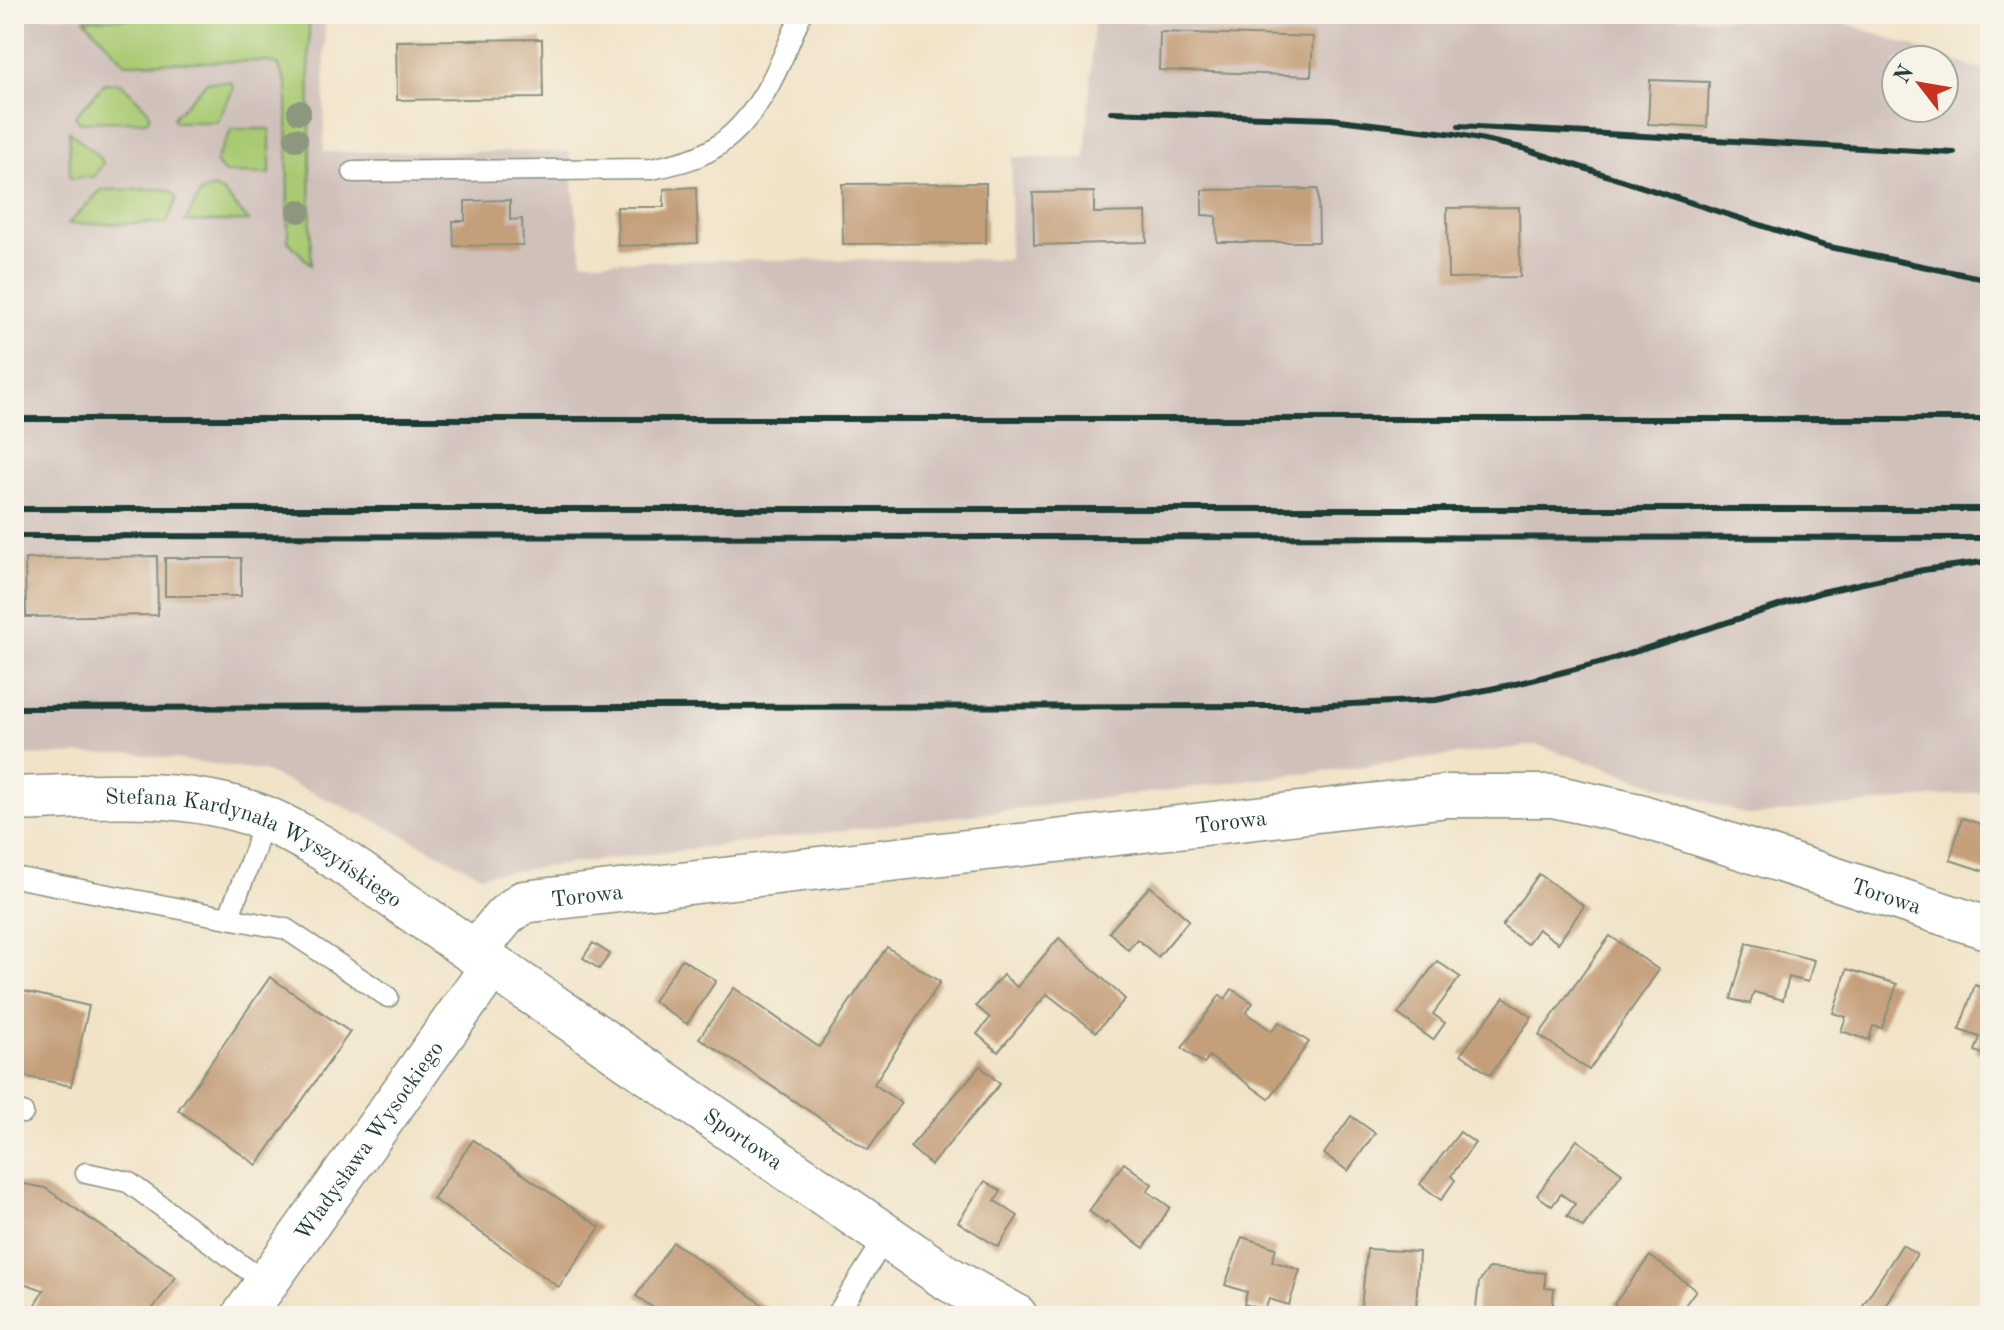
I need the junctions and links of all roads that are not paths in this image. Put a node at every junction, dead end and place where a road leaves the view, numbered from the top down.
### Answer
1 (801, 14) edge
2 (353, 172) dead end
3 (14, 799) edge
4 (263, 818) junction
5 (14, 877) edge
6 (229, 916) junction
7 (1990, 929) edge
8 (484, 959) junction
9 (388, 997) dead end
10 (86, 1173) dead end
11 (886, 1237) junction
12 (255, 1300) edge
13 (836, 1316) edge
14 (1015, 1316) edge

1 - 2 lane
3 - 4 street, Stefana Kardynała Wyszyńskiego
4 - 6 lane
4 - 8 street, Stefana Kardynała Wyszyńskiego
5 - 6 lane
6 - 9 lane
7 - 8 street, Torowa
8 - 11 street, Sportowa
8 - 12 street, Władysława Wysockiego
10 - 12 lane
11 - 13 lane
11 - 14 street, Sportowa

